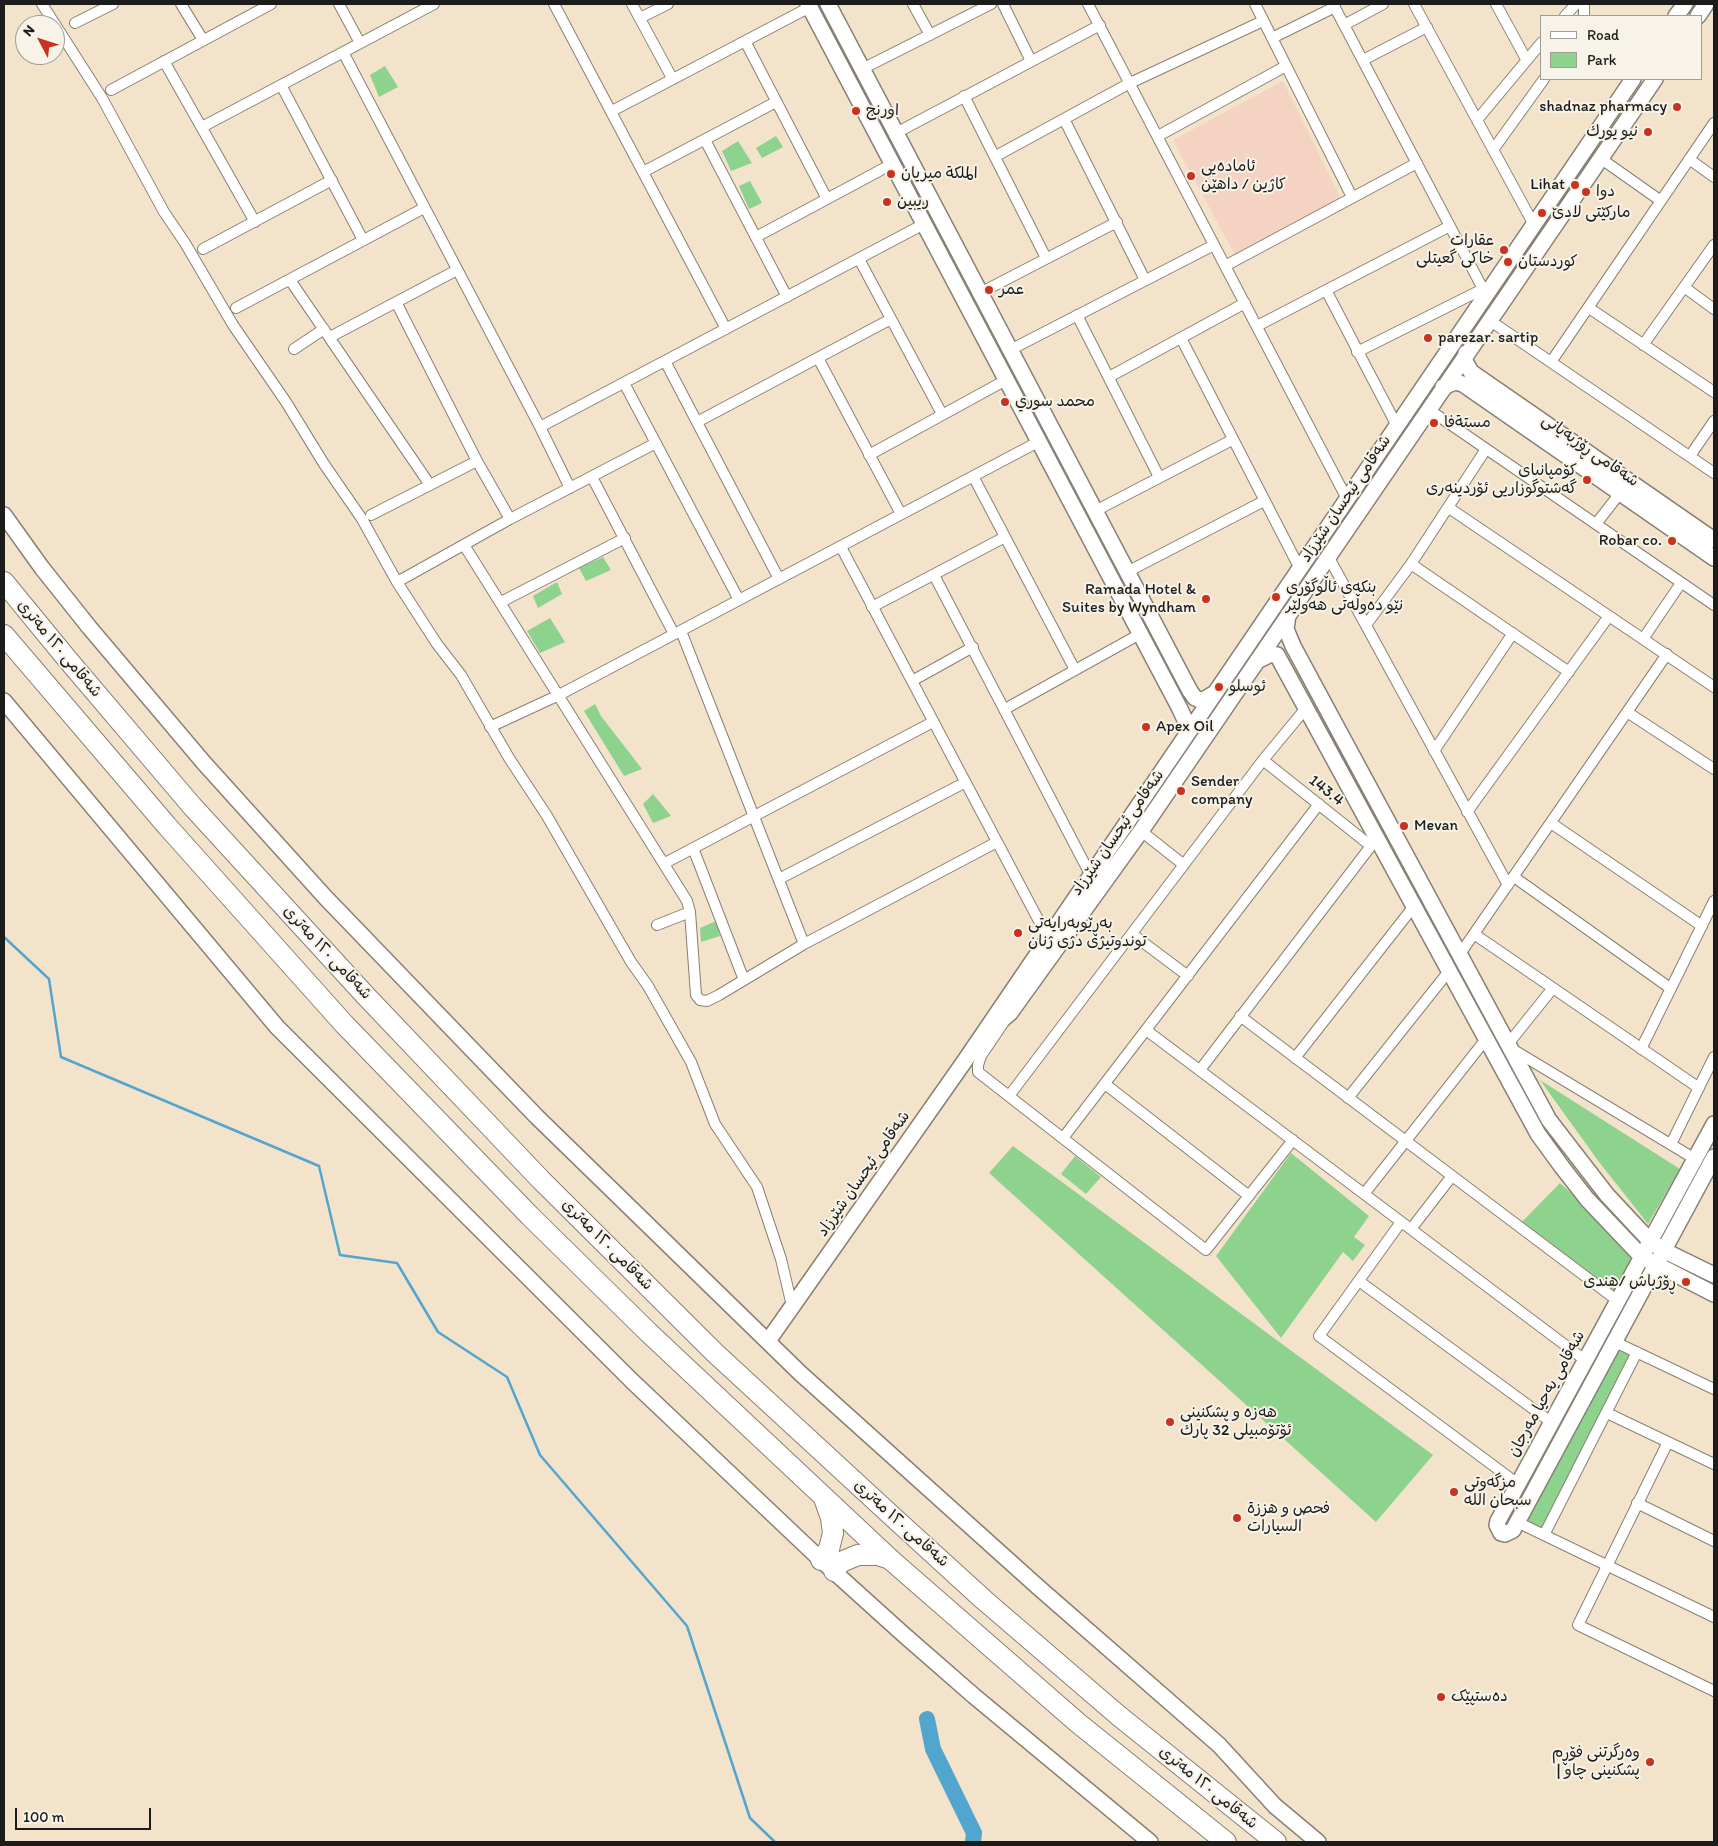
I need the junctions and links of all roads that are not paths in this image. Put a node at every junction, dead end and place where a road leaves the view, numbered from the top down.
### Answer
1 (42, 4) edge
2 (113, 4) edge
3 (181, 4) edge
4 (339, 4) edge
5 (434, 4) edge
6 (554, 4) edge
7 (632, 4) edge
8 (668, 4) edge
9 (828, 4) edge
10 (913, 4) edge
11 (991, 4) edge
12 (1003, 4) edge
13 (1088, 4) edge
14 (1255, 4) edge
15 (1383, 4) edge
16 (1414, 4) edge
17 (1496, 4) edge
18 (1576, 4) edge
19 (1685, 4) edge
20 (1706, 4) edge
21 (265, 5) edge
22 (809, 5) edge
23 (1334, 5) edge
24 (1566, 15) edge
25 (1677, 15) edge
26 (1699, 15) edge
27 (640, 18) junction
28 (1263, 21) junction
29 (75, 23) dead end
30 (1344, 25) junction
31 (1100, 26) junction
32 (1427, 26) junction
33 (930, 35) junction
34 (1272, 38) junction
35 (203, 40) junction
36 (745, 41) junction
37 (360, 43) junction
38 (1540, 44) edge
39 (343, 52) junction
40 (1526, 59) junction
41 (1363, 60) junction
42 (164, 61) junction
43 (1031, 61) junction
44 (1286, 66) junction
45 (862, 69) junction
46 (672, 78) junction
47 (1543, 80) edge
48 (1633, 80) edge
49 (1654, 80) edge
50 (1130, 83) junction
51 (281, 85) junction
52 (111, 90) dead end
53 (964, 96) junction
54 (776, 102) junction
55 (880, 104) junction
56 (612, 111) junction
57 (865, 112) junction
58 (1064, 119) junction
59 (1477, 120) junction
60 (1714, 123) edge
61 (202, 127) junction
62 (896, 133) junction
63 (1158, 136) junction
64 (705, 140) junction
65 (1493, 150) junction
66 (996, 156) junction
67 (1600, 158) junction
68 (1689, 160) junction
69 (1416, 163) junction
70 (892, 164) junction
71 (1571, 171) junction
72 (643, 172) junction
73 (1714, 176) edge
74 (332, 180) junction
75 (1585, 180) junction
76 (1352, 198) junction
77 (827, 199) junction
78 (1661, 201) junction
79 (424, 208) junction
80 (255, 222) junction
81 (1117, 222) junction
82 (924, 224) junction
83 (1534, 225) junction
84 (1450, 226) junction
85 (756, 237) junction
86 (363, 240) junction
87 (1214, 244) junction
88 (1714, 245) edge
89 (203, 249) dead end
90 (859, 258) junction
91 (1046, 258) junction
92 (1225, 266) junction
93 (457, 270) junction
94 (290, 280) junction
95 (1145, 280) junction
96 (1684, 287) junction
97 (1326, 290) junction
98 (1485, 291) junction
99 (980, 293) junction
100 (787, 297) junction
101 (396, 302) junction
102 (1245, 303) junction
103 (236, 308) dead end
104 (1588, 308) junction
105 (1714, 309) edge
106 (1077, 315) junction
107 (891, 319) junction
108 (1489, 320) junction
109 (1257, 326) junction
110 (726, 329) junction
111 (327, 333) junction
112 (1180, 338) junction
113 (1643, 344) junction
114 (294, 349) dead end
115 (1010, 350) junction
116 (1357, 352) junction
117 (1466, 353) junction
118 (818, 358) junction
119 (665, 361) junction
120 (1551, 362) junction
121 (1109, 376) junction
122 (1467, 378) junction
123 (1006, 380) junction
124 (624, 383) junction
125 (1443, 387) junction
126 (1714, 392) edge
127 (1041, 409) junction
128 (1428, 409) junction
129 (942, 414) junction
130 (1025, 416) junction
131 (1714, 421) edge
132 (697, 422) junction
133 (1397, 426) junction
134 (540, 427) junction
135 (1232, 440) junction
136 (1038, 442) junction
137 (656, 443) junction
138 (1382, 448) junction
139 (1486, 449) junction
140 (869, 455) junction
141 (1690, 456) junction
142 (1395, 458) junction
143 (477, 461) junction
144 (1714, 473) edge
145 (973, 476) junction
146 (592, 477) junction
147 (1159, 477) junction
148 (430, 485) junction
149 (570, 488) junction
150 (1620, 493) junction
151 (1347, 499) junction
152 (1264, 501) junction
153 (1449, 508) junction
154 (1095, 511) junction
155 (901, 514) junction
156 (4, 515) edge
157 (371, 516) dead end
158 (510, 519) junction
159 (1596, 524) junction
160 (1005, 537) junction
161 (625, 538) junction
162 (1705, 540) edge
163 (464, 545) junction
164 (841, 547) junction
165 (1328, 556) junction
166 (1714, 558) edge
167 (1411, 564) junction
168 (1300, 569) junction
169 (1127, 572) junction
170 (934, 575) junction
171 (779, 579) junction
172 (4, 582) edge
173 (397, 582) junction
174 (1681, 583) junction
175 (738, 600) junction
176 (501, 602) junction
177 (1714, 606) edge
178 (872, 607) junction
179 (1288, 615) junction
180 (1609, 616) junction
181 (1366, 625) junction
182 (678, 633) junction
183 (1140, 634) junction
184 (1513, 634) junction
185 (4, 635) edge
186 (1644, 639) junction
187 (1293, 646) junction
188 (973, 648) junction
189 (1667, 654) junction
190 (1277, 655) junction
191 (1257, 661) junction
192 (1075, 670) junction
193 (1570, 672) junction
194 (912, 681) junction
195 (1714, 687) edge
196 (1190, 691) junction
197 (1216, 692) junction
198 (559, 695) junction
199 (1175, 700) junction
200 (4, 701) edge
201 (1306, 708) junction
202 (1005, 709) junction
203 (1627, 712) junction
204 (933, 722) junction
205 (490, 727) junction
206 (1186, 736) junction
207 (1434, 751) junction
208 (1262, 760) junction
209 (1714, 769) edge
210 (964, 783) junction
211 (1148, 791) junction
212 (1162, 800) junction
213 (1319, 804) junction
214 (1467, 812) junction
215 (754, 817) junction
216 (1551, 823) junction
217 (1141, 831) junction
218 (997, 842) junction
219 (1374, 842) junction
220 (693, 848) junction
221 (665, 863) junction
222 (1184, 865) junction
223 (1091, 876) junction
224 (778, 879) junction
225 (1511, 881) junction
226 (1714, 901) edge
227 (1414, 906) junction
228 (690, 912) junction
229 (1443, 924) junction
230 (657, 925) dead end
231 (1702, 926) junction
232 (1428, 932) junction
233 (1132, 934) junction
234 (1474, 934) junction
235 (1048, 938) junction
236 (804, 944) junction
237 (1460, 954) junction
238 (1449, 971) junction
239 (1188, 976) junction
240 (744, 980) junction
241 (1553, 988) junction
242 (1670, 988) junction
243 (1010, 1013) junction
244 (1240, 1016) junction
245 (988, 1027) junction
246 (1146, 1030) junction
247 (1486, 1039) junction
248 (1509, 1046) junction
249 (1641, 1049) junction
250 (1714, 1057) edge
251 (1295, 1058) junction
252 (1200, 1070) junction
253 (1105, 1084) junction
254 (1699, 1088) junction
255 (1009, 1096) junction
256 (1348, 1098) junction
257 (1714, 1124) edge
258 (1063, 1138) junction
259 (1293, 1140) junction
260 (1406, 1141) junction
261 (1671, 1144) junction
262 (1714, 1157) edge
263 (1695, 1159) junction
264 (1452, 1176) junction
265 (1364, 1194) junction
266 (1249, 1196) junction
267 (1401, 1222) junction
268 (1411, 1229) junction
269 (1646, 1238) junction
270 (1630, 1245) junction
271 (1669, 1253) junction
272 (1642, 1257) junction
273 (1661, 1268) junction
274 (1714, 1275) edge
275 (1359, 1281) junction
276 (1714, 1294) edge
277 (1618, 1301) junction
278 (792, 1306) junction
279 (768, 1341) junction
280 (1615, 1342) junction
281 (1638, 1352) junction
282 (1585, 1360) junction
283 (1714, 1389) edge
284 (1607, 1413) junction
285 (1552, 1422) junction
286 (1668, 1442) junction
287 (1714, 1464) edge
288 (1518, 1484) junction
289 (824, 1499) junction
290 (1637, 1503) junction
291 (1517, 1522) junction
292 (1544, 1535) junction
293 (1714, 1541) edge
294 (891, 1560) junction
295 (827, 1565) junction
296 (1606, 1565) junction
297 (1714, 1617) edge
298 (1714, 1691) edge
299 (1150, 1842) edge
300 (1226, 1842) edge
301 (1276, 1842) edge
302 (1318, 1842) edge

1 - 173 street
2 - 29 street
3 - 35 street
4 - 37 street
5 - 37 street
6 - 56 street
7 - 27 street
8 - 27 street
9 - 45 street
10 - 33 street
11 - 33 street
12 - 43 street
13 - 31 street
14 - 28 street
15 - 30 street
16 - 32 street
17 - 40 street
18 - 24 street
19 - 25 street
20 - 26 street
21 - 35 street
22 - 36 street
22 - 57 street
23 - 30 street
23 - 34 street
27 - 46 street
28 - 34 street
28 - 50 street
30 - 41 street
31 - 43 street
31 - 50 street
32 - 41 street
32 - 59 street
33 - 45 street
34 - 44 street
35 - 42 street
36 - 46 street
36 - 54 street
37 - 39 street
38 - 40 street
39 - 51 street
39 - 79 street
40 - 59 street
41 - 69 street
42 - 52 street
42 - 61 street
43 - 53 street
44 - 63 street
44 - 76 street
45 - 55 street
46 - 56 street
47 - 65 street
48 - 71 street, شەقامی ئیحسان شێرزاد
49 - 67 street, شەقامی ئیحسان شێرزاد
50 - 58 street
50 - 63 street
51 - 61 street
51 - 74 street
53 - 62 street
53 - 66 street
54 - 64 street
54 - 77 street
55 - 57 street
55 - 62 street
56 - 72 street
57 - 70 street
58 - 66 street
58 - 81 street
59 - 65 street
60 - 68 street
61 - 80 street
62 - 99 street
63 - 87 street
64 - 72 street
64 - 85 street
65 - 83 street
66 - 91 street
67 - 75 street, شەقامی ئیحسان شێرزاد
67 - 78 street
68 - 73 street
68 - 78 street
69 - 76 street
69 - 84 street
70 - 77 street
70 - 82 street
71 - 75 street
71 - 83 street, شەقامی ئیحسان شێرزاد
72 - 110 street
74 - 80 street
74 - 86 street
75 - 108 street, شەقامی ئیحسان شێرزاد
76 - 92 street
77 - 85 street
78 - 104 street
79 - 86 street
79 - 93 street
80 - 89 street
81 - 91 street
81 - 95 street
82 - 90 street
82 - 123 street
83 - 98 street, شەقامی ئیحسان شێرزاد
84 - 97 street
84 - 98 street
85 - 100 street
86 - 94 street
87 - 92 street
87 - 95 street
88 - 96 street
90 - 100 street
90 - 107 street
91 - 99 street
92 - 102 street
93 - 101 street
93 - 134 street
94 - 103 street
94 - 111 street
95 - 106 street
96 - 105 street
96 - 113 street
97 - 109 street
97 - 116 street
98 - 116 street
98 - 133 street, شەقامی ئیحسان شێرزاد
99 - 115 street
100 - 110 street
101 - 111 street
101 - 143 street
102 - 109 street
102 - 112 street
104 - 113 street
104 - 120 street
106 - 115 street
106 - 121 street
107 - 118 street
107 - 129 street
108 - 117 street, شەقامی ئیحسان شێرزاد
108 - 120 street
109 - 151 street
110 - 119 street
111 - 114 street
111 - 148 street
112 - 121 street
112 - 135 street
113 - 126 street
115 - 127 street
116 - 133 street
117 - 122 street
117 - 125 street, شەقامی ئیحسان شێرزاد
118 - 132 street
118 - 140 street
119 - 124 street
119 - 132 street
120 - 141 street
121 - 147 street
122 - 125 street
122 - 150 street, شەقامی ڕۆژبەیانی
122 - 162 street, شەقامی ڕۆژبەیانی
123 - 129 street
123 - 130 street
124 - 134 street
124 - 137 street
125 - 128 street, شەقامی ئیحسان شێرزاد
127 - 130 street
127 - 154 street
128 - 139 street
128 - 142 street, شەقامی ئیحسان شێرزاد
129 - 140 street
130 - 136 street
131 - 141 street
132 - 171 street
133 - 138 street, شەقامی ئیحسان شێرزاد
134 - 149 street
135 - 147 street
135 - 152 street
136 - 145 street
136 - 183 street
137 - 146 street
137 - 175 street
138 - 142 street
138 - 151 street, شەقامی ئیحسان شێرزاد
139 - 153 street
139 - 159 street
140 - 155 street
141 - 144 street
142 - 165 street, شەقامی ئیحسان شێرزاد
143 - 148 street
143 - 158 street
145 - 155 street
145 - 160 street
146 - 149 street
146 - 161 street
147 - 154 street
148 - 157 street
149 - 158 street
150 - 159 street
150 - 162 street, شەقامی ڕۆژبەیانی
151 - 168 street, شەقامی ئیحسان شێرزاد
152 - 168 street
152 - 169 street
153 - 167 street
153 - 180 street
154 - 169 street
155 - 164 street
156 - 279 street
158 - 163 street
159 - 174 street
160 - 170 street
160 - 192 street
161 - 176 street
161 - 182 street
162 - 166 street, شەقامی ڕۆژبەیانی
163 - 173 street
163 - 176 street
164 - 171 street
164 - 178 street
165 - 179 street, شەقامی ئیحسان شێرزاد
165 - 181 street
167 - 181 street
167 - 184 street
168 - 197 street, شەقامی ئیحسان شێرزاد
169 - 196 street
170 - 178 street
170 - 188 street
171 - 175 street
172 - 301 highway, شەقامی ١٢٠ مەتری
173 - 205 street
174 - 177 street
174 - 186 street
175 - 182 street
176 - 198 street
178 - 194 street
179 - 187 street
179 - 191 street, شەقامی ئیحسان شێرزاد
180 - 186 street
180 - 193 street
181 - 207 street
182 - 198 street
182 - 215 street
183 - 192 street
183 - 199 street
184 - 193 street
184 - 207 street
185 - 289 highway, شەقامی ١٢٠ مەتری
186 - 189 street
187 - 190 street
187 - 229 street
188 - 194 street
188 - 202 street
189 - 195 street
189 - 203 street
190 - 191 street
190 - 201 street
191 - 212 street, شەقامی ئیحسان شێرزاد
192 - 202 street
193 - 214 street
194 - 204 street
196 - 197 street
196 - 199 street
197 - 206 street, شەقامی ئیحسان شێرزاد
198 - 205 street
198 - 221 street
199 - 206 street
200 - 295 street
201 - 208 street
201 - 219 street
202 - 223 street
203 - 209 street
203 - 216 street
204 - 210 street
204 - 215 street
205 - 278 street
206 - 211 street, شەقامی ئیحسان شێرزاد
207 - 214 street
208 - 213 street, 143.4
208 - 222 street
210 - 218 street
210 - 224 street
211 - 212 street
211 - 223 street, شەقامی ئیحسان شێرزاد
212 - 217 street, شەقامی ئیحسان شێرزاد
213 - 219 street, 143.4
213 - 239 street
214 - 225 street
215 - 220 street
215 - 224 street
216 - 225 street
216 - 231 street
217 - 222 street
217 - 243 street, شەقامی ئیحسان شێرزاد
218 - 235 street
218 - 236 street
219 - 227 street
219 - 244 street
220 - 221 street
220 - 240 street
221 - 228 street
222 - 233 street
223 - 235 street, شەقامی ئیحسان شێرزاد
224 - 236 street
225 - 234 street
225 - 242 street
226 - 231 street
227 - 232 street
227 - 251 street
228 - 230 street
228 - 240 street
229 - 232 street
229 - 237 street
231 - 242 street
232 - 238 street
233 - 239 street
233 - 255 street
234 - 237 street
234 - 241 street
235 - 245 street, شەقامی ئیحسان شێرزاد
236 - 240 street
237 - 248 street
238 - 247 street
238 - 256 street
239 - 246 street
241 - 248 street
241 - 249 street
242 - 249 street
243 - 245 street, شەقامی ئیحسان شێرزاد
243 - 255 street
244 - 251 street
244 - 252 street
245 - 278 street, شەقامی ئیحسان شێرزاد
246 - 252 street
246 - 253 street
247 - 260 street
247 - 270 street
248 - 261 street
248 - 269 street
249 - 254 street
250 - 254 street
251 - 256 street
252 - 259 street
253 - 258 street
253 - 266 street
254 - 261 street
255 - 258 street
256 - 260 street
257 - 263 street, شەقامی یەحیا مەرجان
258 - 266 street
259 - 265 street
259 - 266 street
260 - 264 street
260 - 265 street
261 - 263 street
262 - 271 street
263 - 269 street, شەقامی یەحیا مەرجان
264 - 268 street
264 - 277 street
265 - 267 street
267 - 268 street
267 - 275 street
268 - 282 street
269 - 270 street
269 - 271 street
269 - 272 street, شەقامی یەحیا مەرجان
270 - 272 street
271 - 273 street
271 - 274 street
272 - 273 street
272 - 277 street, شەقامی یەحیا مەرجان
273 - 276 street
273 - 280 street
275 - 285 street
275 - 288 street
277 - 282 street, شەقامی یەحیا مەرجان
278 - 279 street, شەقامی ئیحسان شێرزاد
279 - 302 street
280 - 281 street
280 - 291 street
281 - 283 street
281 - 284 street
282 - 285 street, شەقامی یەحیا مەرجان
284 - 286 street
284 - 292 street
285 - 288 street, شەقامی یەحیا مەرجان
286 - 287 street
286 - 290 street
288 - 291 street, شەقامی یەحیا مەرجان
289 - 294 highway, شەقامی ١٢٠ مەتری
289 - 295 highway
290 - 293 street
290 - 296 street
291 - 292 street
292 - 296 street
294 - 295 highway
294 - 300 highway, شەقامی ١٢٠ مەتری
295 - 299 street
296 - 297 street
296 - 298 street

